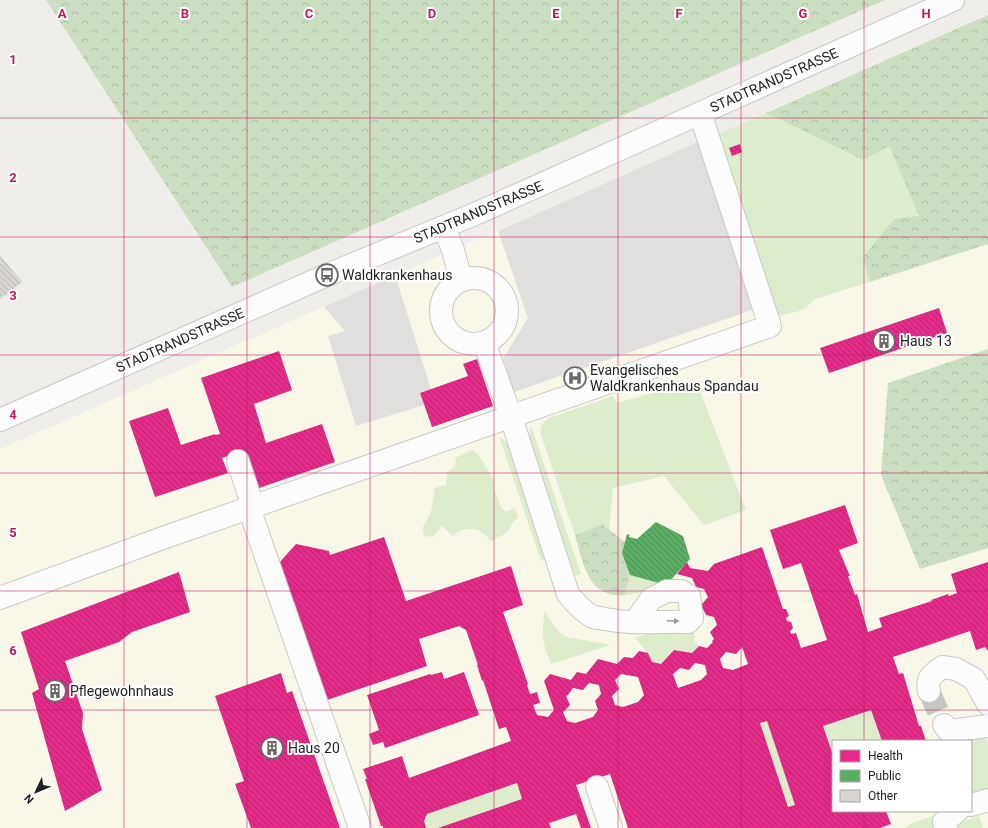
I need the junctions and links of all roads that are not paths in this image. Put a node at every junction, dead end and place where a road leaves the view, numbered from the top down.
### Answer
1 (953, 0) edge
2 (700, 113) junction
3 (444, 227) junction
4 (461, 280) junction
5 (484, 342) junction
6 (511, 417) junction
7 (0, 420) edge
8 (238, 462) dead end
9 (251, 507) junction
10 (0, 598) edge
11 (634, 622) dead end
12 (929, 691) tunnel mouth
13 (988, 704) edge
14 (944, 725) dead end
15 (988, 726) edge
16 (597, 787) dead end
17 (988, 800) edge
18 (972, 805) edge
19 (956, 812) edge
20 (360, 828) edge
21 (611, 828) edge
22 (946, 828) edge

1 - 2 street, STADTRANDSTRASSE
2 - 3 street, STADTRANDSTRASSE
2 - 6 street
3 - 4 street
3 - 7 street, STADTRANDSTRASSE
4 - 5 street
4 - 5 street
5 - 6 street
6 - 9 street
6 - 11 street
8 - 9 street
9 - 10 street
9 - 20 street
12 - 13 street
14 - 15 street
16 - 21 street
17 - 18 street
19 - 22 street

